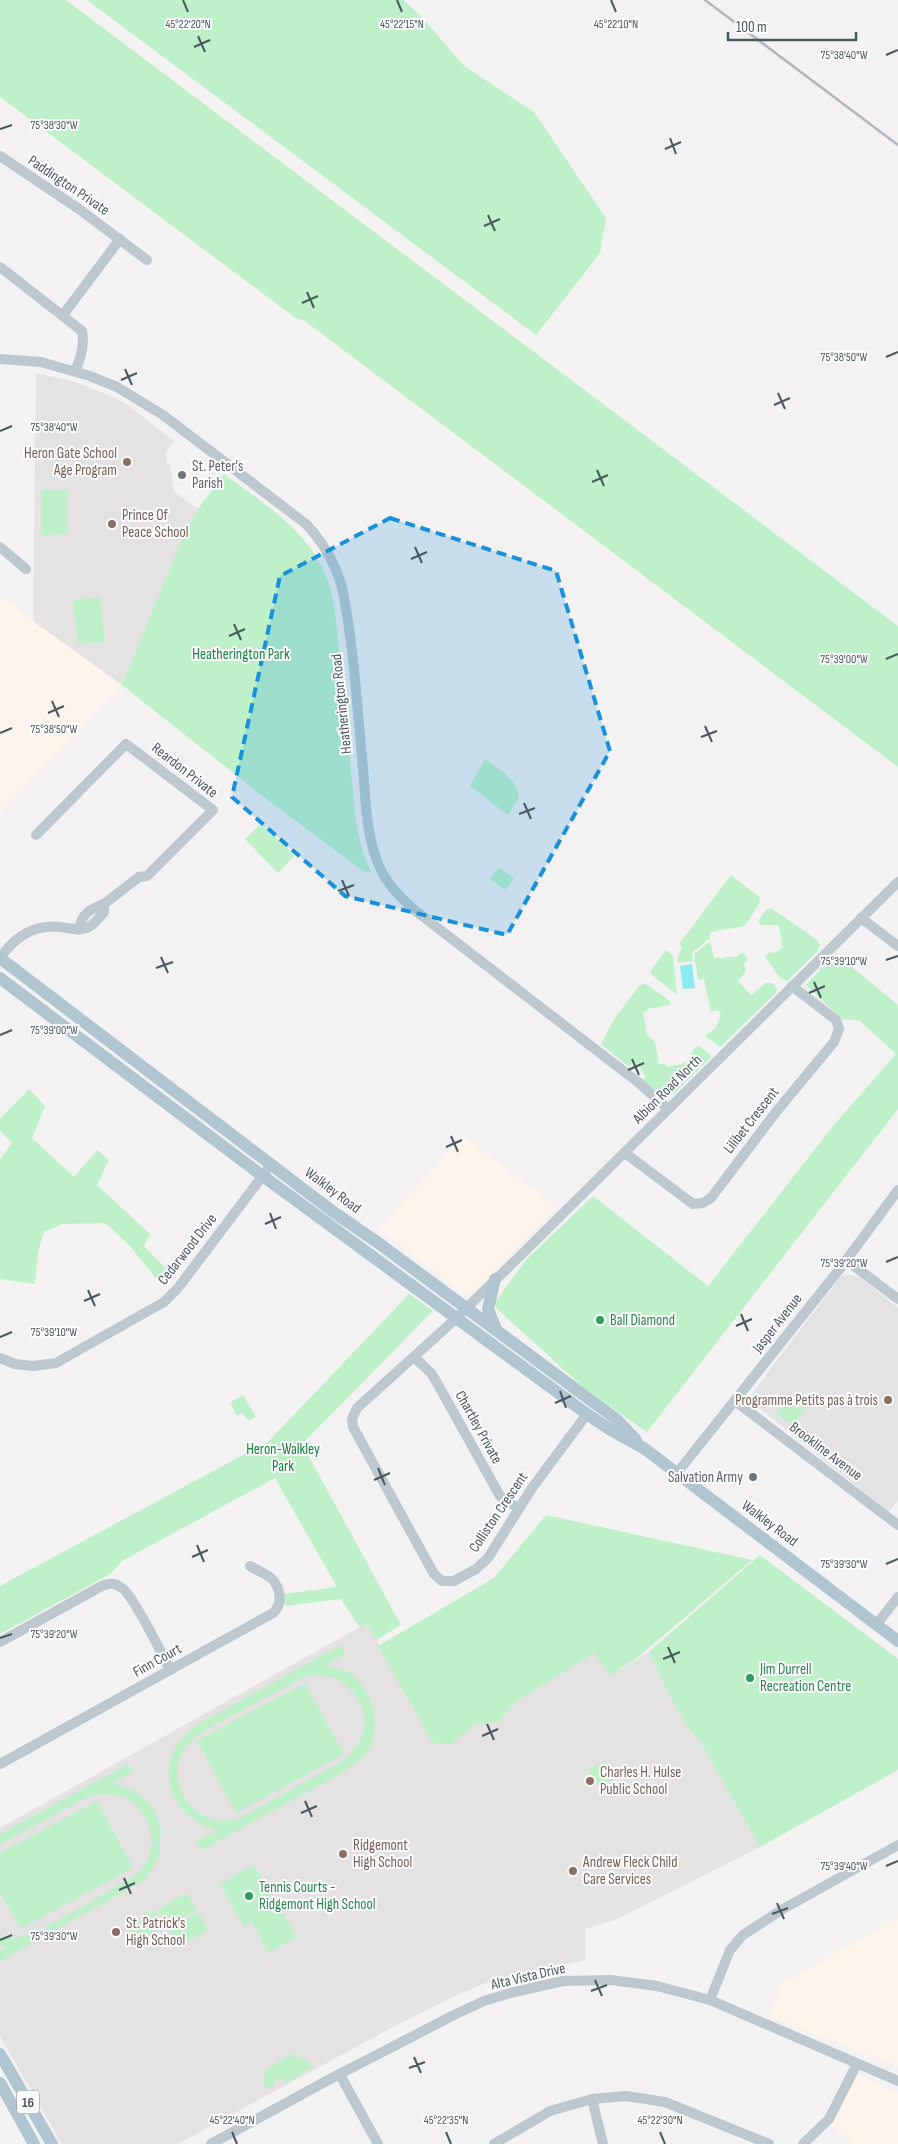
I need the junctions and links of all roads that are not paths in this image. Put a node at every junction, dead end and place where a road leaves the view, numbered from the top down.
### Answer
1 (0, 156) edge
2 (120, 239) junction
3 (146, 260) dead end
4 (0, 267) edge
5 (63, 315) junction
6 (0, 359) edge
7 (75, 370) junction
8 (0, 547) edge
9 (26, 569) dead end
10 (36, 834) dead end
11 (898, 882) edge
12 (860, 918) junction
13 (898, 946) edge
14 (0, 958) edge
15 (0, 978) edge
16 (792, 986) junction
17 (667, 1108) junction
18 (625, 1153) junction
19 (271, 1164) junction
20 (262, 1176) junction
21 (898, 1190) edge
22 (846, 1260) junction
23 (495, 1279) junction
24 (898, 1299) edge
25 (466, 1308) junction
26 (456, 1317) junction
27 (496, 1329) junction
28 (414, 1357) junction
29 (0, 1358) edge
30 (735, 1401) junction
31 (587, 1414) junction
32 (645, 1449) junction
33 (677, 1473) junction
34 (518, 1509) junction
35 (898, 1525) edge
36 (250, 1566) dead end
37 (898, 1597) edge
38 (876, 1624) junction
39 (898, 1641) edge
40 (0, 1642) edge
41 (170, 1670) junction
42 (0, 1764) edge
43 (898, 1845) edge
44 (710, 2000) junction
45 (0, 2054) edge
46 (857, 2064) junction
47 (340, 2074) junction
48 (898, 2081) edge
49 (0, 2083) edge
50 (592, 2099) junction
51 (33, 2142) edge
52 (52, 2144) edge
53 (211, 2144) edge
54 (378, 2144) edge
55 (494, 2144) edge
56 (603, 2144) edge
57 (769, 2144) edge
58 (803, 2144) edge

1 - 2 street, Paddington Private
2 - 3 street, Paddington Private
2 - 5 street
4 - 5 street
5 - 7 street
6 - 7 street, Heatherington Road
7 - 17 street, Heatherington Road
8 - 9 street
10 - 14 street, Reardon Private
11 - 12 street, Albion Road North
12 - 13 street
12 - 16 street, Albion Road North
14 - 19 main road, Walkley Road
15 - 20 main road, Walkley Road
16 - 17 street, Albion Road North
16 - 18 street, Lilibet Crescent
17 - 18 street, Albion Road North
18 - 23 street, Albion Road North
19 - 20 street, Cedarwood Drive
19 - 25 main road, Walkley Road
20 - 26 main road, Walkley Road
20 - 29 street, Cedarwood Drive
21 - 22 street, Jasper Avenue
22 - 24 street
22 - 30 street, Jasper Avenue
23 - 25 street, Albion Road North
23 - 27 main road
25 - 26 street, Albion Road North
25 - 27 main road, Walkley Road
26 - 28 street, Colliston Crescent
26 - 31 main road, Walkley Road
27 - 32 main road, Walkley Road
28 - 34 street, Chartley Private
28 - 34 street, Colliston Crescent
30 - 33 street, Jasper Avenue
30 - 35 street, Brookline Avenue
31 - 32 main road, Walkley Road
31 - 34 street, Colliston Crescent
32 - 33 main road, Walkley Road
33 - 38 main road, Walkley Road
36 - 41 street, Finn Court
37 - 38 street
38 - 39 main road, Walkley Road
40 - 41 street
41 - 42 street, Finn Court
43 - 44 street
44 - 46 street, Alta Vista Drive
44 - 47 street, Alta Vista Drive
45 - 52 main road, 16
46 - 48 street, Alta Vista Drive
46 - 58 street
47 - 53 street, Alta Vista Drive
47 - 54 street
49 - 51 main road, 16
50 - 55 street
50 - 56 street
50 - 57 street

